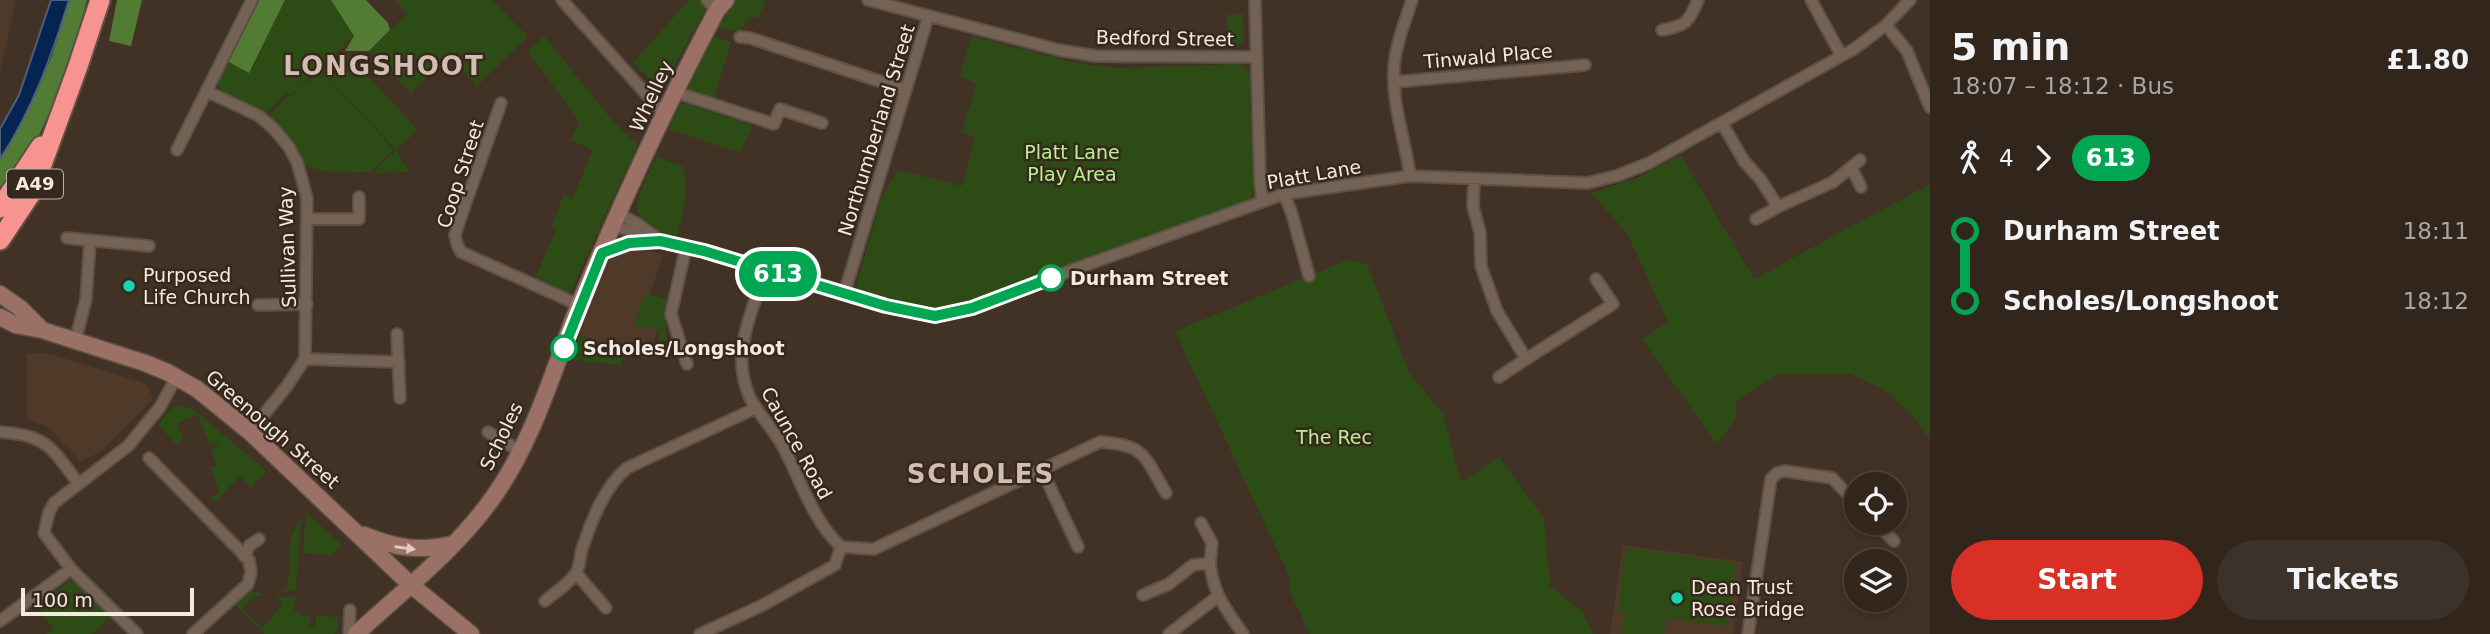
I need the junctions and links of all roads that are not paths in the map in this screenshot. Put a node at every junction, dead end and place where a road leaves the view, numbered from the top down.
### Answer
1 (100, 0) edge
2 (252, 0) edge
3 (562, 0) edge
4 (868, 0) edge
5 (1255, 0) edge
6 (1412, 0) edge
7 (1698, 0) edge
8 (1811, 0) edge
9 (1910, 0) edge
10 (717, 3) edge
11 (928, 17) junction
12 (1886, 25) junction
13 (1662, 30) dead end
14 (747, 35) dead end
15 (1841, 55) junction
16 (1257, 57) junction
17 (1585, 65) dead end
18 (1394, 82) junction
19 (906, 90) junction
20 (206, 91) junction
21 (675, 92) junction
22 (501, 103) dead end
23 (1930, 107) edge
24 (664, 114) junction
25 (58, 122) junction
26 (822, 123) dead end
27 (1722, 123) junction
28 (177, 150) dead end
29 (1410, 176) junction
30 (1474, 178) junction
31 (1861, 187) dead end
32 (1284, 194) junction
33 (359, 197) dead end
34 (1262, 200) junction
35 (1778, 207) junction
36 (0, 208) edge
37 (307, 219) junction
38 (616, 219) junction
39 (1756, 219) dead end
40 (67, 238) dead end
41 (0, 240) edge
42 (90, 240) junction
43 (660, 241) junction
44 (149, 246) dead end
45 (686, 247) junction
46 (602, 253) junction
47 (766, 270) junction
48 (1309, 276) dead end
49 (1596, 279) dead end
50 (844, 293) junction
51 (0, 294) edge
52 (307, 304) junction
53 (258, 305) dead end
54 (579, 305) junction
55 (0, 317) edge
56 (8, 324) edge
57 (42, 330) junction
58 (397, 334) dead end
59 (75, 342) junction
60 (305, 359) junction
61 (1527, 359) junction
62 (399, 362) junction
63 (687, 364) dead end
64 (177, 376) junction
65 (1499, 377) dead end
66 (400, 398) dead end
67 (754, 409) junction
68 (0, 432) edge
69 (250, 432) junction
70 (488, 432) dead end
71 (520, 451) junction
72 (149, 458) dead end
73 (1041, 468) junction
74 (78, 484) junction
75 (1844, 490) edge
76 (1166, 493) dead end
77 (1201, 523) dead end
78 (359, 533) junction
79 (1888, 535) edge
80 (259, 539) dead end
81 (1894, 541) dead end
82 (453, 544) junction
83 (841, 547) junction
84 (1078, 547) dead end
85 (244, 556) junction
86 (1210, 563) junction
87 (71, 569) junction
88 (576, 573) junction
89 (411, 585) junction
90 (1143, 595) dead end
91 (1217, 597) junction
92 (545, 601) dead end
93 (606, 608) dead end
94 (350, 610) dead end
95 (0, 621) edge
96 (196, 633) edge
97 (137, 634) edge
98 (349, 634) edge
99 (356, 634) edge
100 (471, 634) edge
101 (700, 634) edge
102 (1169, 634) edge
103 (1243, 634) edge
104 (1748, 634) edge

1 - 25 highway, A49
2 - 20 street
3 - 24 street
4 - 11 street, Bedford Street
5 - 16 street
6 - 18 street
7 - 13 street
8 - 15 street
9 - 12 street, Platt Lane
10 - 21 street, Whelley
11 - 16 street, Bedford Street
11 - 19 street, Northumberland Street
12 - 15 street, Platt Lane
12 - 23 street
14 - 19 street
15 - 27 street, Platt Lane
16 - 34 street
17 - 18 street, Tinwald Place
18 - 29 street
19 - 50 street, Northumberland Street
20 - 28 street
20 - 37 street, Sullivan Way
21 - 24 street, Whelley
21 - 26 street
22 - 54 street, Coop Street
24 - 38 street, Whelley
25 - 36 highway, A49
25 - 41 highway, A49
27 - 30 street, Platt Lane
27 - 35 street
29 - 30 street, Platt Lane
29 - 32 street, Platt Lane
30 - 61 street
31 - 35 street
32 - 34 street, Platt Lane
32 - 48 street
33 - 37 street
34 - 50 street, Platt Lane
35 - 39 street
37 - 52 street, Sullivan Way
38 - 43 street, Platt Lane
38 - 46 street, Scholes
40 - 42 street
42 - 44 street
42 - 59 street
43 - 45 street, Platt Lane
43 - 46 street, Platt Lane
45 - 47 street, Platt Lane
45 - 63 street
46 - 54 street, Scholes
47 - 50 street, Platt Lane
47 - 67 street, Caunce Road
49 - 61 street
51 - 57 street, Greenough Street
52 - 53 street
52 - 60 street, Sullivan Way
54 - 71 street, Scholes
55 - 56 street, Greenough Street
56 - 57 street, Greenough Street
57 - 59 street, Greenough Street
58 - 62 street
59 - 64 street, Greenough Street
60 - 62 street
60 - 69 street
61 - 65 street
62 - 66 street
64 - 69 street, Greenough Street
64 - 74 street
67 - 83 street, Caunce Road
67 - 88 street
68 - 74 street
69 - 78 street, Greenough Street
70 - 71 street
71 - 82 street, Scholes
72 - 85 street
73 - 76 street
73 - 83 street
73 - 84 street
74 - 87 street
75 - 104 street
77 - 86 street
78 -> 82 street
78 - 89 street, Greenough Street
79 - 81 street
80 - 85 street
82 - 89 street, Scholes
83 - 101 street
85 - 96 street
86 - 90 street
86 - 91 street
87 - 95 street
87 - 97 street
88 - 92 street
88 - 93 street
89 - 99 street, Scholes
89 - 100 street, Greenough Street
91 - 102 street
91 - 103 street
94 - 98 street

